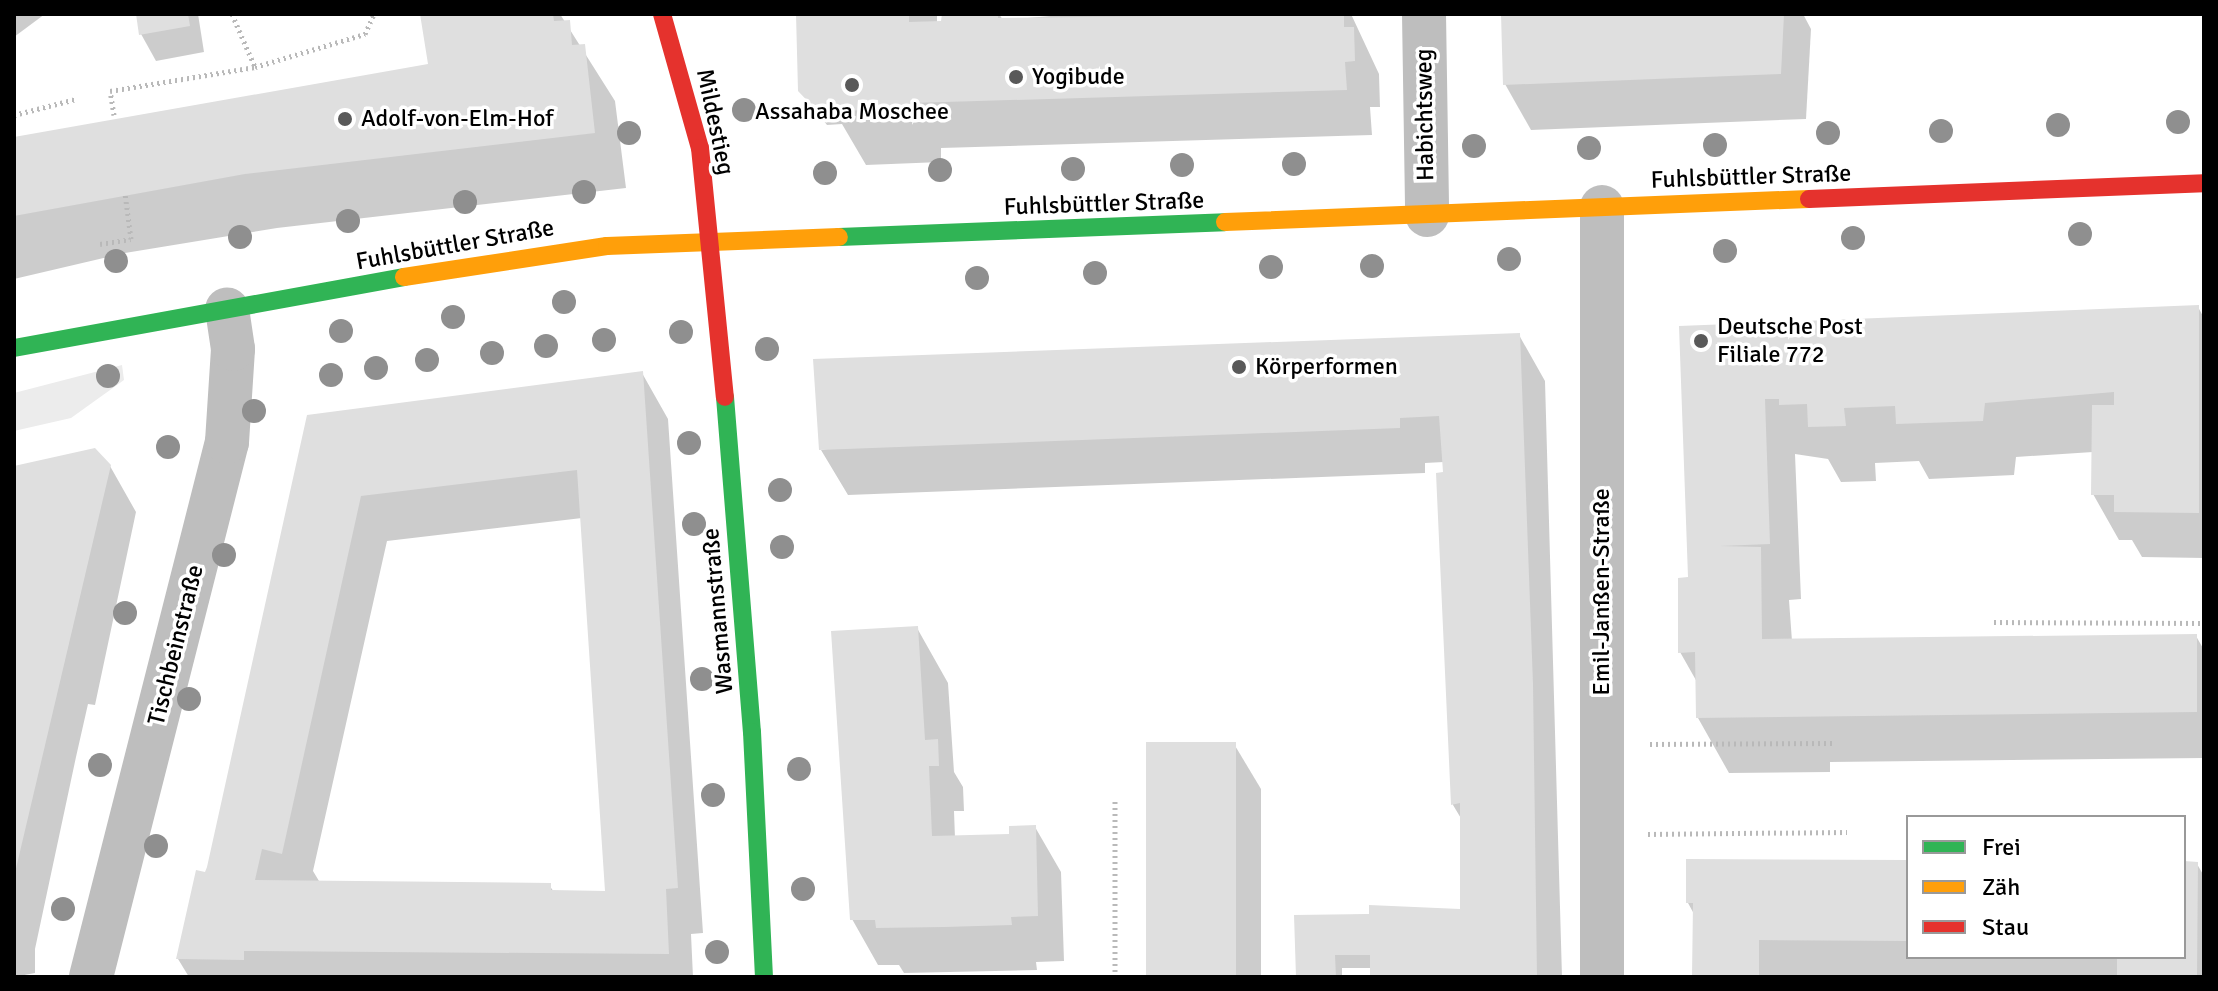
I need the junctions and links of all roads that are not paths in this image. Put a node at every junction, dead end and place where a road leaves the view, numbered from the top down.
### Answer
1 (662, 14) edge
2 (1424, 14) edge
3 (2204, 183) edge
4 (1602, 207) junction
5 (1427, 215) junction
6 (713, 242) junction
7 (227, 309) junction
8 (14, 348) edge
9 (91, 977) edge
10 (764, 977) edge
11 (1602, 977) edge

1 - 6 main road, Mildestieg
2 - 5 street, Habichtsweg
3 - 4 main road, Fuhlsbüttler Straße
4 - 5 main road, Fuhlsbüttler Straße
4 - 11 street, Emil-Janßen-Straße
5 - 6 main road, Fuhlsbüttler Straße
6 - 7 main road, Fuhlsbüttler Straße
6 - 10 main road, Wasmannstraße
7 - 8 main road, Fuhlsbüttler Straße
7 - 9 street, Tischbeinstraße

